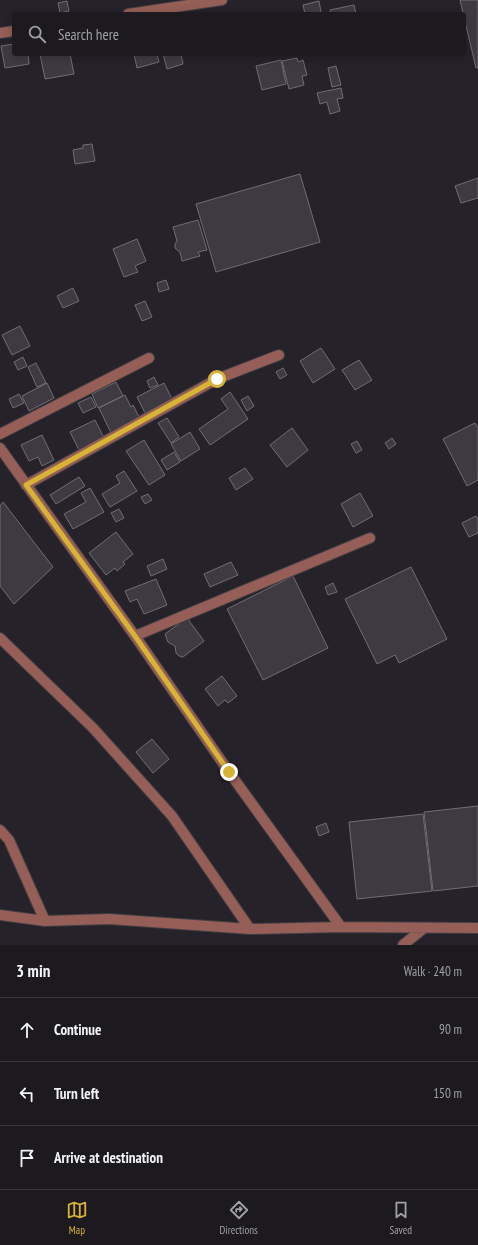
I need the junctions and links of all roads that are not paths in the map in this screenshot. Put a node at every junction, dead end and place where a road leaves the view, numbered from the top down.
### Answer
1 (222, 0) edge
2 (201, 1) edge
3 (139, 12) edge
4 (12, 31) edge
5 (0, 34) edge
6 (279, 355) dead end
7 (148, 358) dead end
8 (0, 434) edge
9 (0, 448) edge
10 (26, 485) junction
11 (370, 538) dead end
12 (135, 636) junction
13 (0, 638) edge
14 (0, 830) edge
15 (0, 915) edge
16 (45, 921) junction
17 (341, 927) junction
18 (424, 928) junction
19 (478, 928) edge
20 (250, 929) junction
21 (403, 945) edge

1 - 2 street
2 - 3 street
4 - 5 street
6 - 10 street
7 - 8 street
9 - 10 street
10 - 12 street
11 - 12 street
12 - 17 street
13 - 20 street
14 - 16 street
15 - 16 street
16 - 20 street
17 - 18 street
17 - 20 street
18 - 19 street
18 - 21 street

